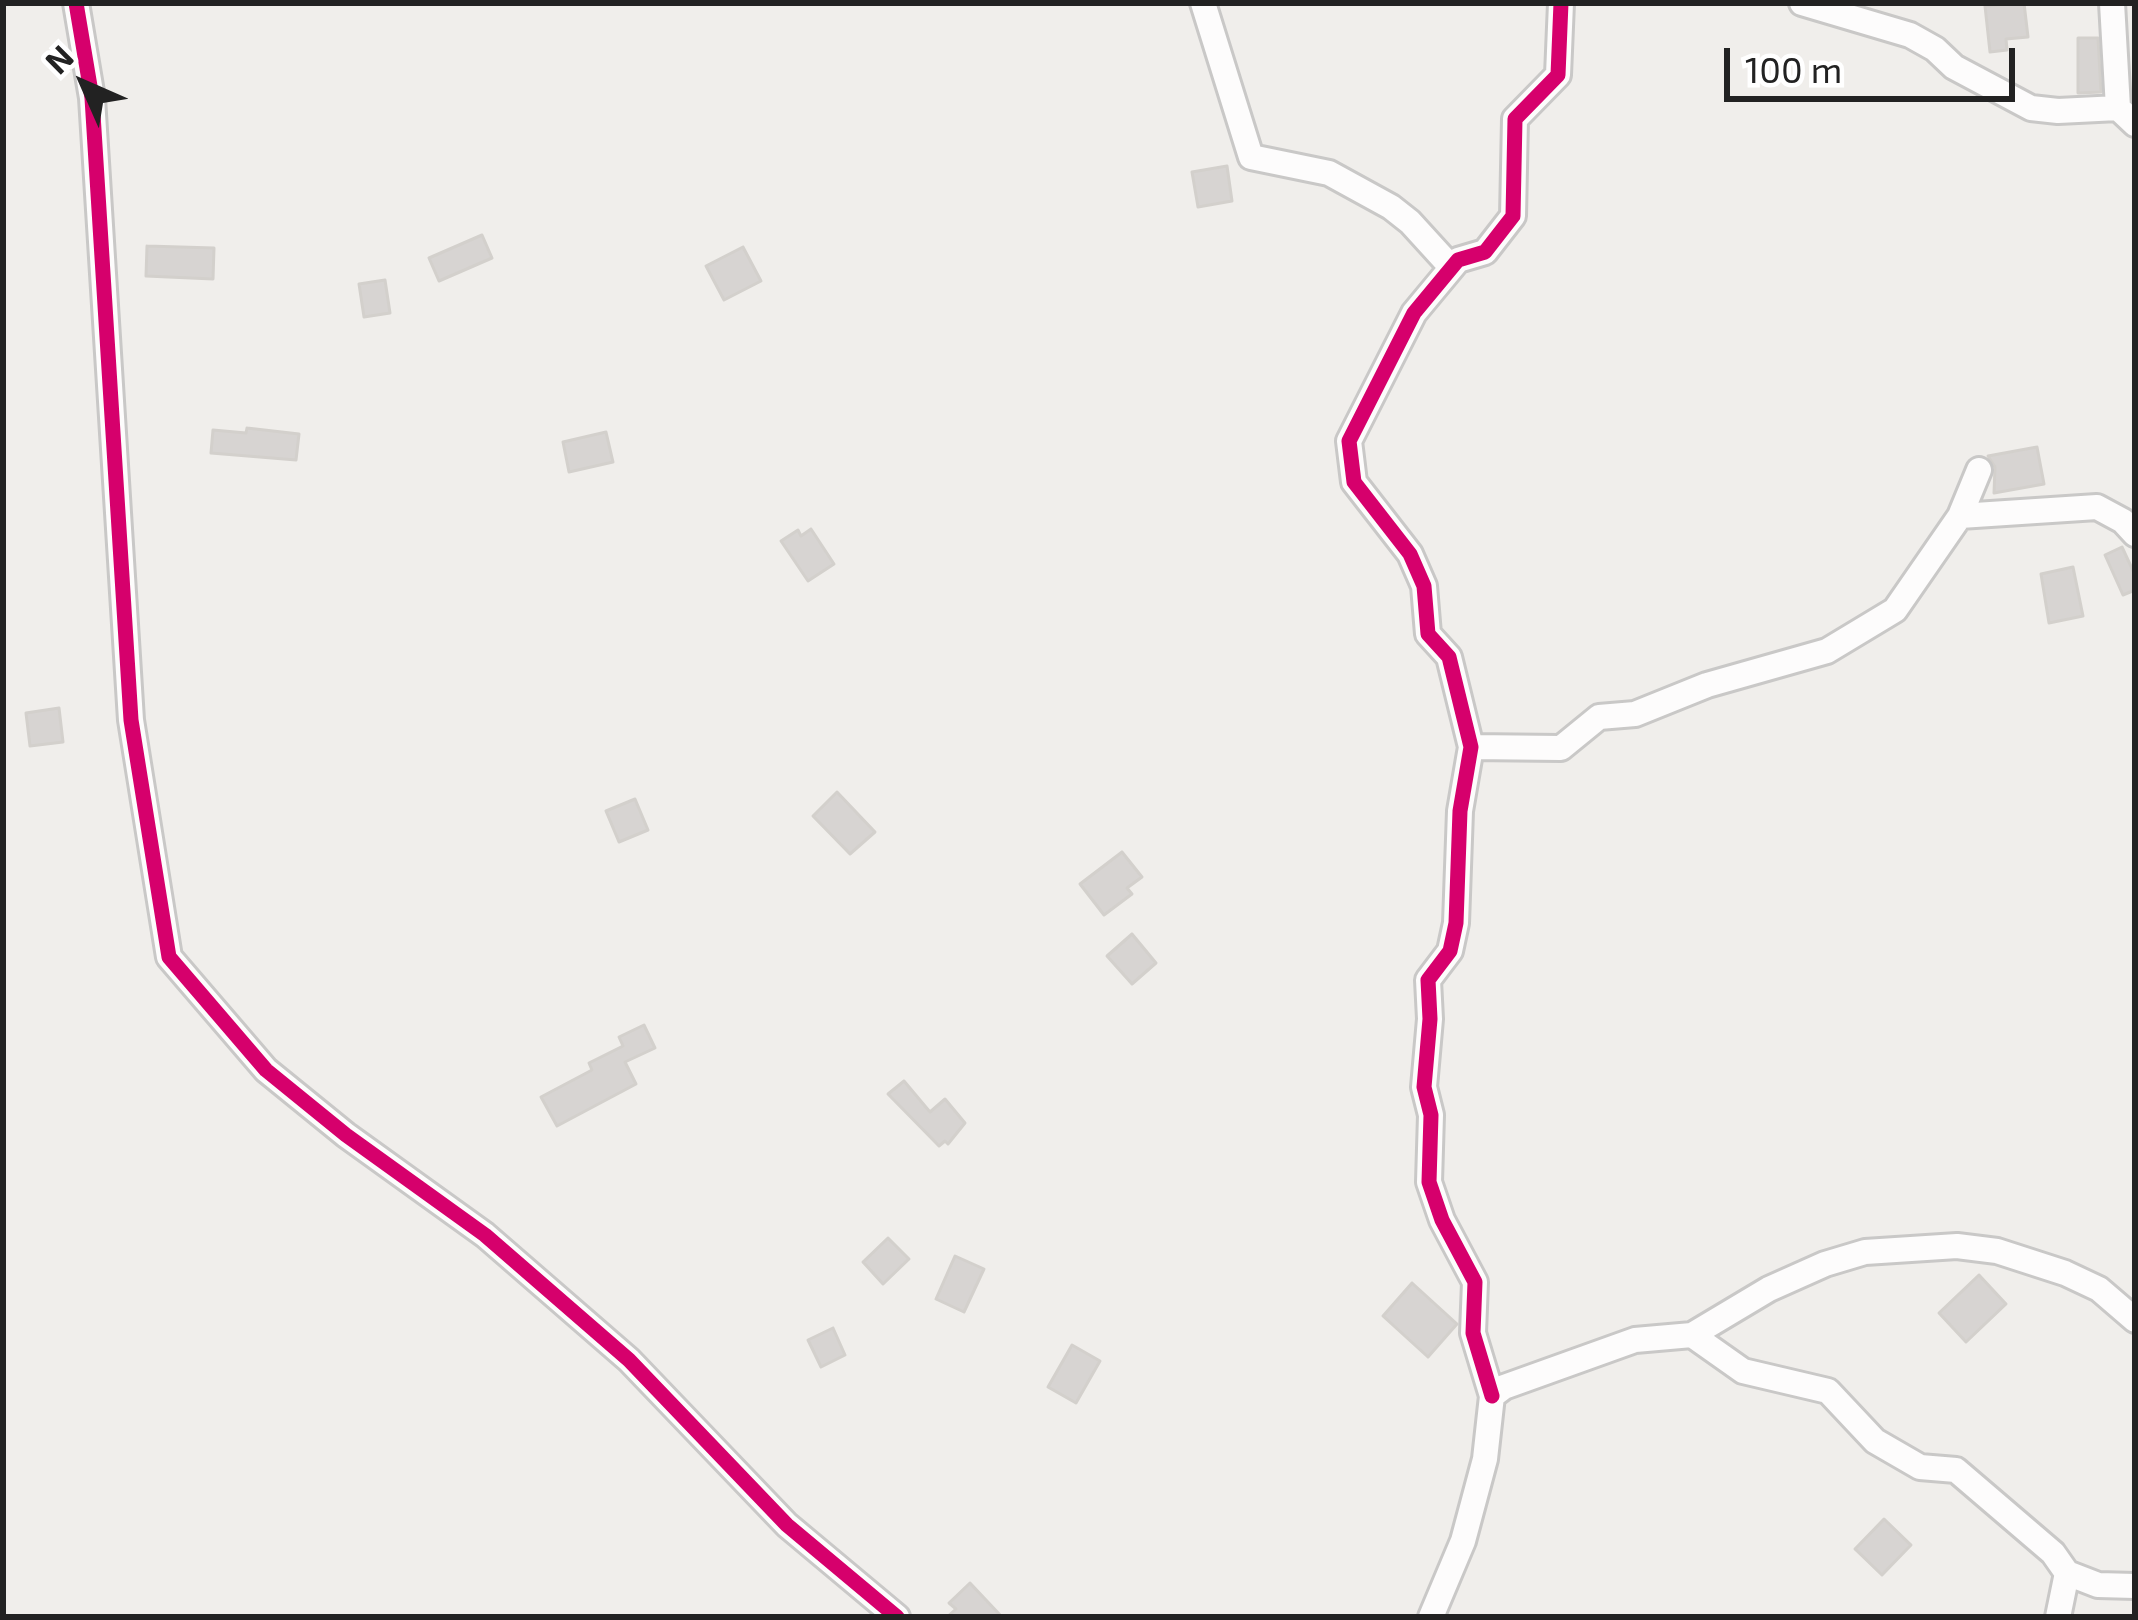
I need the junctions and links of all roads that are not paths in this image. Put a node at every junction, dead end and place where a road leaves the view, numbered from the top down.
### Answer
1 (76, 3) edge
2 (1203, 3) edge
3 (1561, 3) edge
4 (1802, 3) edge
5 (2112, 3) edge
6 (2127, 116) edge
7 (1451, 267) junction
8 (1978, 470) dead end
9 (1960, 516) junction
10 (2135, 534) edge
11 (1471, 747) junction
12 (2135, 1320) edge
13 (1692, 1335) junction
14 (1492, 1396) junction
15 (2067, 1573) junction
16 (2135, 1586) edge
17 (898, 1617) edge
18 (1431, 1617) edge
19 (2057, 1617) edge

1 - 17 street
2 - 7 street
3 - 7 street
4 - 6 street
5 - 6 street
7 - 11 street
8 - 9 street
9 - 10 street
9 - 11 street
11 - 14 street
12 - 13 street
13 - 14 street
13 - 15 street
14 - 18 street
15 - 16 street
15 - 19 street

